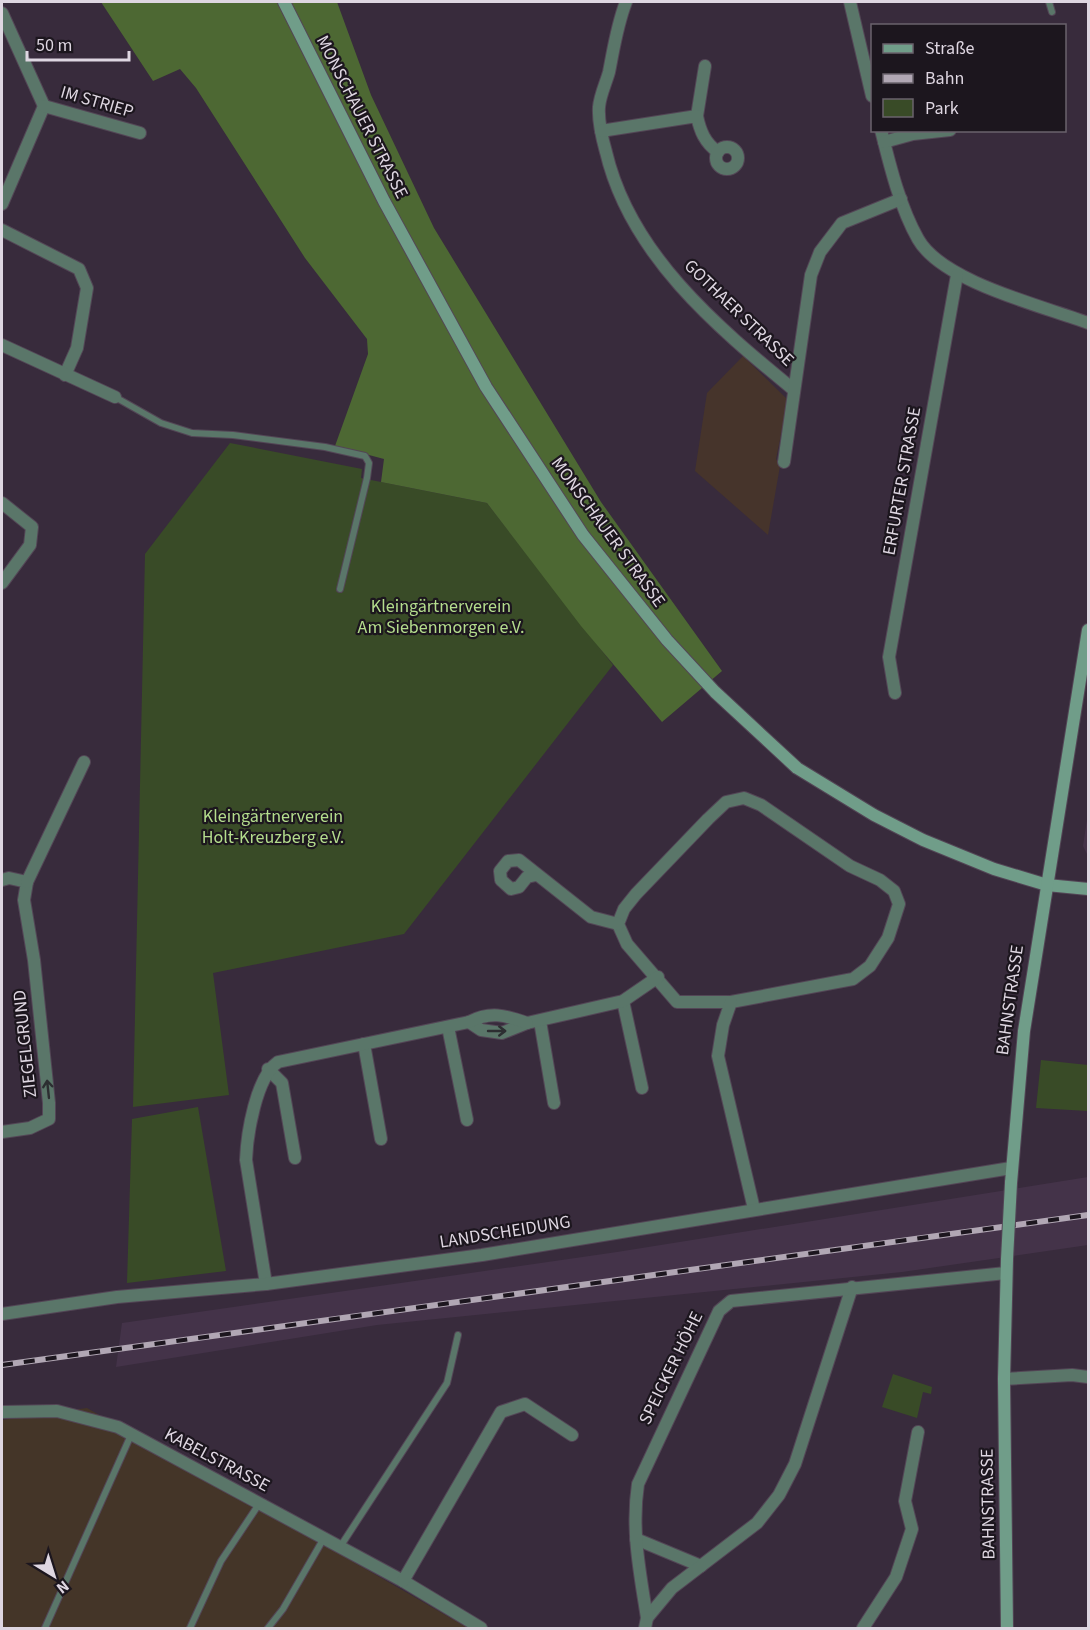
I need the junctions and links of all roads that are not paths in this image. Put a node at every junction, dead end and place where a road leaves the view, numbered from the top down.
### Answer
1 (284, 2) edge
2 (626, 2) edge
3 (850, 2) edge
4 (1050, 2) edge
5 (1052, 12) dead end
6 (2, 13) edge
7 (705, 66) dead end
8 (871, 88) edge
9 (44, 106) junction
10 (697, 116) junction
11 (601, 131) junction
12 (932, 132) edge
13 (140, 133) dead end
14 (883, 136) edge
15 (718, 152) dead end
16 (901, 199) junction
17 (2, 204) edge
18 (2, 230) edge
19 (957, 275) junction
20 (1089, 323) edge
21 (2, 345) edge
22 (65, 375) junction
23 (794, 390) junction
24 (115, 397) joint
25 (784, 462) dead end
26 (2, 503) edge
27 (2, 583) edge
28 (339, 589) dead end
29 (1089, 630) edge
30 (895, 693) dead end
31 (84, 762) dead end
32 (536, 875) dead end
33 (2, 880) edge
34 (27, 882) junction
35 (1047, 885) junction
36 (1089, 889) edge
37 (618, 924) junction
38 (658, 977) junction
39 (623, 1001) junction
40 (731, 1002) junction
41 (469, 1022) junction
42 (533, 1022) junction
43 (448, 1027) junction
44 (364, 1044) junction
45 (268, 1069) junction
46 (642, 1088) dead end
47 (554, 1103) dead end
48 (467, 1120) dead end
49 (2, 1132) edge
50 (381, 1139) dead end
51 (295, 1158) dead end
52 (1011, 1168) junction
53 (754, 1209) junction
54 (1006, 1273) junction
55 (266, 1284) junction
56 (852, 1287) junction
57 (2, 1314) edge
58 (458, 1335) dead end
59 (1089, 1377) edge
60 (1004, 1379) junction
61 (2, 1412) edge
62 (918, 1432) dead end
63 (131, 1434) junction
64 (572, 1435) dead end
65 (259, 1503) junction
66 (324, 1538) junction
67 (636, 1539) junction
68 (340, 1547) junction
69 (701, 1566) junction
70 (403, 1581) junction
71 (646, 1623) edge
72 (45, 1629) edge
73 (190, 1629) edge
74 (268, 1629) edge
75 (481, 1629) edge
76 (863, 1629) edge
77 (1007, 1629) edge

1 - 35 main road, MONSCHAUER STRASSE
2 - 11 street, GOTHAER STRASSE
3 - 8 street
4 - 5 lane
6 - 9 street, IM STRIEP
7 - 10 street
9 - 13 street, IM STRIEP
9 - 17 street, IM STRIEP
10 - 11 street
10 - 15 street
11 - 23 street, GOTHAER STRASSE
12 - 14 street
14 - 16 street
16 - 19 street
16 - 23 street, GOTHAER STRASSE
18 - 22 street
19 - 20 street
19 - 30 street, ERFURTER STRASSE
21 - 22 street
22 - 24 street
23 - 25 street, GOTHAER STRASSE
24 - 28 lane
26 - 27 street
29 - 35 main road, BAHNSTRASSE
31 - 34 street, ZIEGELGRUND
32 - 37 street
33 - 34 street
49 -> 34 street, ZIEGELGRUND
35 - 36 main road, MONSCHAUER STRASSE
35 - 52 main road, BAHNSTRASSE
37 - 38 street
37 - 40 street
38 - 39 street
38 - 40 street
39 - 42 street
39 - 46 street
40 - 53 street
41 - 42 street
41 -> 42 street
41 - 43 street
42 - 47 street
43 - 44 street
43 - 48 street
44 - 45 street
44 - 50 street
45 - 51 street
45 - 55 street
52 - 53 street, LANDSCHEIDUNG
52 - 54 main road, BAHNSTRASSE, bridge
53 - 55 street, LANDSCHEIDUNG
54 - 56 street, SPEICKER HÖHE
54 - 60 main road, BAHNSTRASSE
55 - 57 street, LANDSCHEIDUNG
56 - 67 street, SPEICKER HÖHE
56 - 69 street, SPEICKER HÖHE
58 - 68 lane
59 - 60 street
60 - 77 main road, BAHNSTRASSE
61 - 63 street, KABELSTRASSE
62 - 76 street
63 - 65 street, KABELSTRASSE
63 - 72 lane
64 - 70 street
65 - 66 street, KABELSTRASSE
65 - 73 lane
66 - 68 street, KABELSTRASSE
66 - 74 lane
67 - 69 street
67 - 71 street, SPEICKER HÖHE
68 - 70 street, KABELSTRASSE
69 - 71 street, SPEICKER HÖHE
70 - 75 street, KABELSTRASSE

